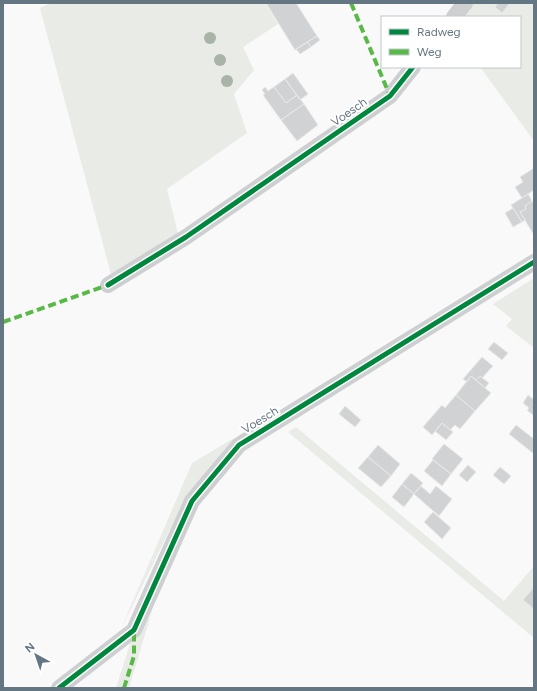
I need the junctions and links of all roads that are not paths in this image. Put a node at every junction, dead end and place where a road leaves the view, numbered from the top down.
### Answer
1 (465, 3) edge
2 (455, 16) edge
3 (412, 68) edge
4 (534, 262) edge
5 (108, 285) dead end
6 (59, 688) edge

1 - 2 street
3 - 5 street, Voesch
4 - 6 street, Voesch

